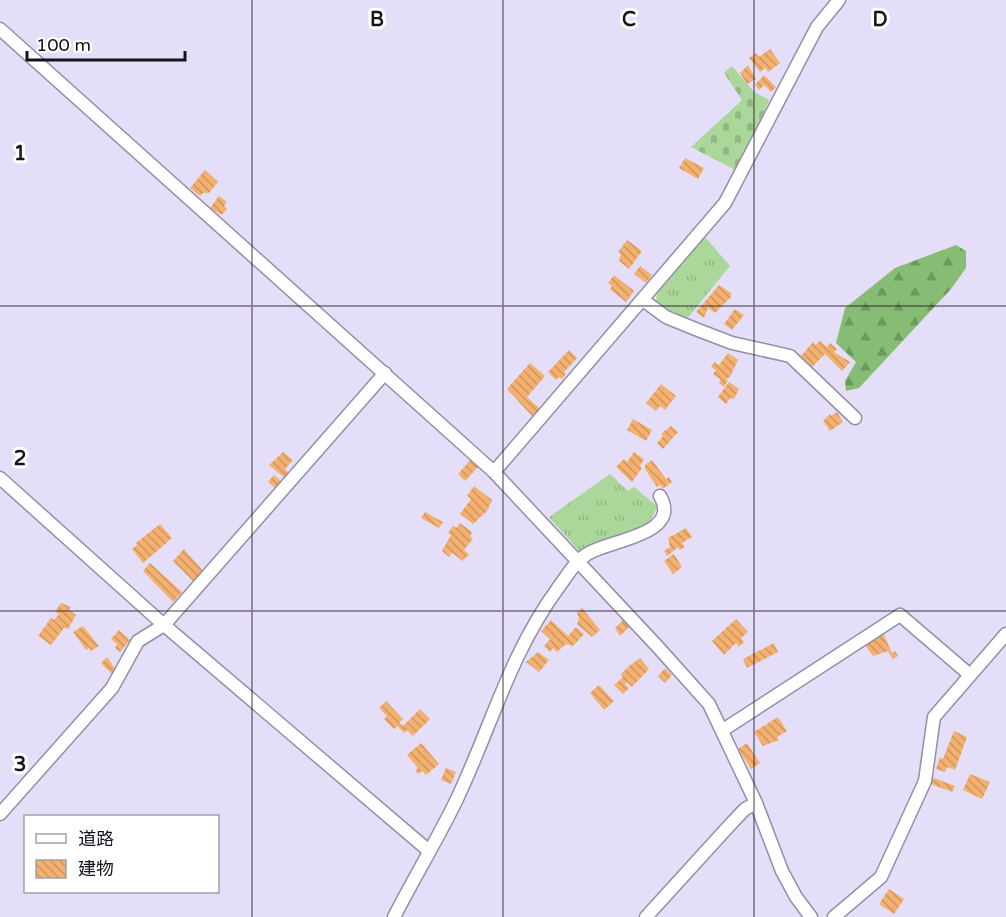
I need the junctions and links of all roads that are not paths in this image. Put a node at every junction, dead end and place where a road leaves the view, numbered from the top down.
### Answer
1 (839, 0) edge
2 (0, 29) edge
3 (643, 300) junction
4 (385, 373) junction
5 (855, 418) dead end
6 (494, 472) junction
7 (0, 478) edge
8 (660, 496) dead end
9 (578, 561) junction
10 (164, 625) junction
11 (1006, 634) edge
12 (970, 675) junction
13 (723, 729) junction
14 (756, 804) junction
15 (0, 814) edge
16 (429, 851) junction
17 (394, 917) edge
18 (646, 917) edge
19 (811, 917) edge
20 (834, 917) edge

1 - 3 street
2 - 4 street
3 - 5 street
3 - 6 street
4 - 6 street
4 - 10 street
6 - 9 street
7 - 10 street
8 - 9 street
9 - 13 street
9 - 16 street
10 - 15 street
10 - 16 street
11 - 12 street
12 - 13 street
12 - 20 street
13 - 14 street
14 - 18 street
14 - 19 street
16 - 17 street

